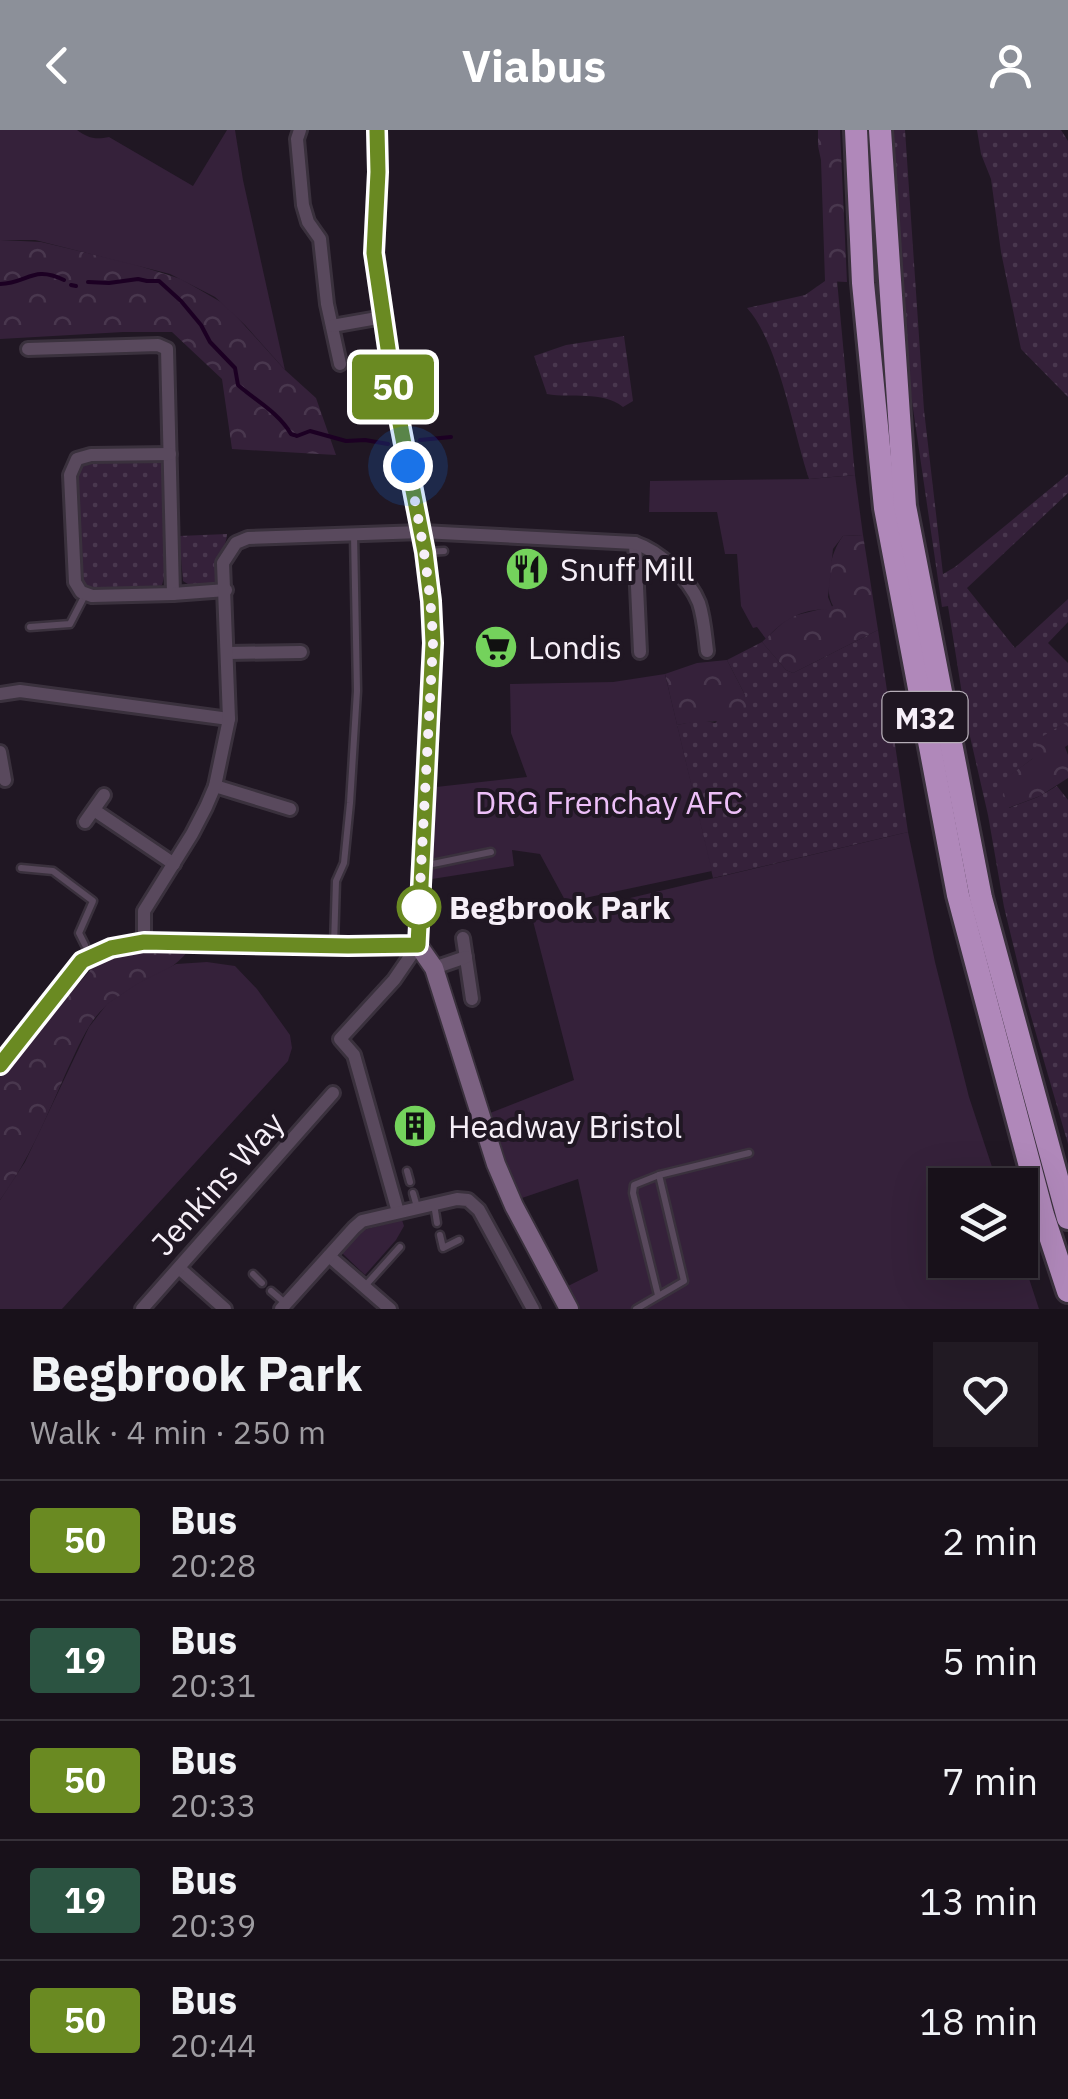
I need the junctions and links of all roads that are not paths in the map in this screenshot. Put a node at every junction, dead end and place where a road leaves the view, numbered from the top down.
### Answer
1 (300, 130) edge
2 (377, 130) edge
3 (856, 130) edge
4 (880, 130) edge
5 (382, 317) junction
6 (332, 326) junction
7 (28, 349) dead end
8 (340, 364) dead end
9 (170, 454) junction
10 (422, 532) junction
11 (354, 534) junction
12 (634, 543) junction
13 (226, 590) junction
14 (86, 594) junction
15 (173, 594) junction
16 (30, 627) dead end
17 (707, 651) dead end
18 (301, 652) dead end
19 (640, 652) dead end
20 (228, 653) junction
21 (0, 694) edge
22 (230, 719) junction
23 (0, 752) edge
24 (5, 780) dead end
25 (215, 786) junction
26 (104, 795) dead end
27 (290, 809) dead end
28 (94, 810) junction
29 (85, 822) dead end
30 (491, 852) dead end
31 (174, 864) junction
32 (422, 866) junction
33 (21, 868) dead end
34 (462, 938) dead end
35 (144, 942) junction
36 (85, 944) dead end
37 (418, 945) junction
38 (334, 946) junction
39 (466, 957) junction
40 (434, 968) junction
41 (472, 998) dead end
42 (3, 1055) edge
43 (334, 1094) dead end
44 (749, 1152) dead end
45 (407, 1171) dead end
46 (659, 1175) junction
47 (410, 1182) dead end
48 (434, 1202) junction
49 (398, 1212) junction
50 (1068, 1218) edge
51 (438, 1223) dead end
52 (440, 1235) dead end
53 (460, 1240) dead end
54 (400, 1247) dead end
55 (329, 1256) junction
56 (179, 1268) junction
57 (252, 1274) dead end
58 (262, 1283) dead end
59 (364, 1286) junction
60 (271, 1291) dead end
61 (1068, 1291) edge
62 (658, 1295) junction
63 (283, 1306) edge
64 (142, 1309) edge
65 (225, 1309) edge
66 (390, 1309) edge
67 (533, 1309) edge
68 (569, 1309) edge
69 (636, 1309) edge

1 - 6 street
2 - 5 main road
3 - 61 highway, M32
4 - 50 highway, M32
5 - 6 street
5 - 10 main road
6 - 8 street
7 - 9 street
9 - 14 street
9 - 15 street
10 - 11 street
10 - 12 street
10 - 32 main road
11 - 13 street
11 - 38 lane
12 - 17 street
12 - 19 street
13 - 15 street
13 - 20 street
14 - 15 street
14 - 16 lane
18 - 20 street
20 - 22 street
21 - 22 street
22 - 25 street
23 - 24 street
25 - 27 street
25 - 31 street
26 - 28 street
28 - 29 street
28 - 31 street
30 - 32 lane
31 - 35 street
32 - 37 main road
33 - 36 lane
34 - 39 street
35 - 38 street
35 - 42 street
37 - 38 street
37 - 40 main road
37 - 49 street
39 - 40 street
39 - 41 street
40 - 68 main road
43 - 56 street, Jenkins Way
44 - 46 lane
45 - 47 lane
46 - 62 lane
46 - 62 lane
48 - 49 street
48 - 51 lane
48 - 67 street
49 - 55 street
52 - 53 lane
54 - 59 lane
55 - 59 street
55 - 63 street
56 - 64 street, Jenkins Way
56 - 65 street
57 - 58 lane
59 - 66 street
60 - 63 lane
62 - 69 lane

